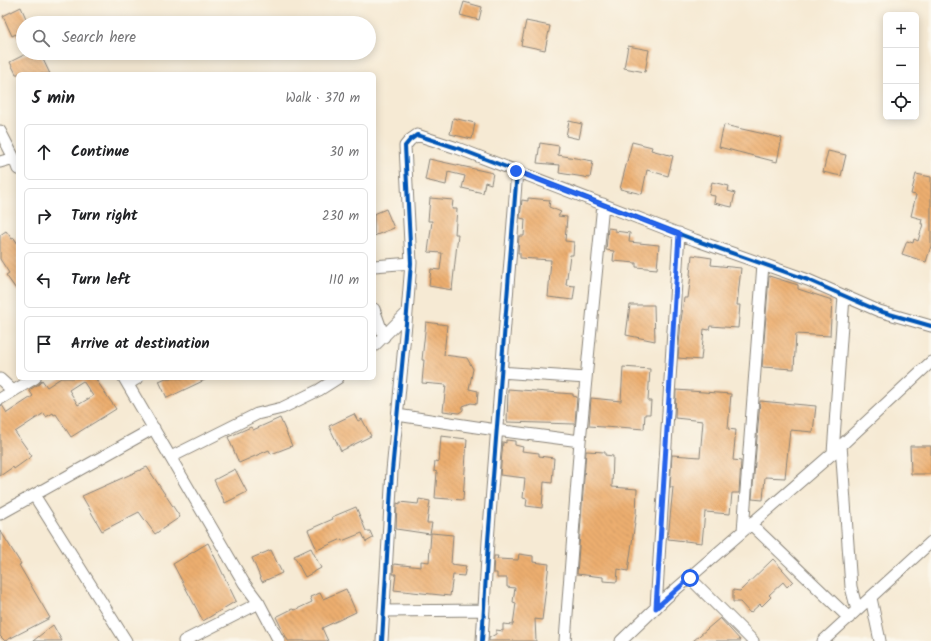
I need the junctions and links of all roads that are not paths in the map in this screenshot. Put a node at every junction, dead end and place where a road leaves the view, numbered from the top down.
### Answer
1 (0, 131) edge
2 (14, 158) junction
3 (0, 162) edge
4 (16, 164) edge
5 (516, 171) junction
6 (603, 204) junction
7 (679, 234) junction
8 (411, 263) junction
9 (763, 264) junction
10 (376, 266) edge
11 (844, 296) junction
12 (407, 313) junction
13 (376, 315) edge
14 (931, 326) edge
15 (384, 337) junction
16 (376, 344) edge
17 (931, 362) edge
18 (501, 372) junction
19 (586, 378) junction
20 (0, 379) edge
21 (32, 380) edge
22 (335, 380) edge
23 (126, 381) edge
24 (13, 391) junction
25 (0, 398) edge
26 (397, 415) junction
27 (154, 428) junction
28 (496, 430) junction
29 (580, 441) junction
30 (837, 449) junction
31 (171, 457) junction
32 (34, 495) junction
33 (0, 514) edge
34 (747, 528) junction
35 (931, 542) edge
36 (690, 578) junction
37 (871, 598) junction
38 (259, 603) junction
39 (656, 608) junction
40 (484, 610) junction
41 (384, 612) junction
42 (853, 614) junction
43 (627, 639) edge
44 (126, 641) edge
45 (184, 641) edge
46 (279, 641) edge
47 (382, 641) edge
48 (482, 641) edge
49 (565, 641) edge
50 (753, 641) edge
51 (823, 641) edge
52 (880, 641) edge

1 - 2 street
2 - 3 street
2 - 4 street
5 - 6 street
5 - 8 street
5 - 18 street
6 - 7 street
6 - 19 street
7 - 9 street
7 - 39 street
8 - 10 street
8 - 12 street
9 - 11 street
9 - 34 street
11 - 14 street
11 - 30 street
12 - 15 street
12 - 26 street
13 - 15 street
15 - 16 street
17 - 30 street
18 - 19 street
18 - 28 street
19 - 29 street
20 - 24 street
21 - 24 street
22 - 31 street
23 - 27 street
24 - 25 street
26 - 28 street
26 - 41 street
27 - 31 street
27 - 32 street
28 - 29 street
28 - 40 street
29 - 49 street
30 - 34 street
30 - 42 street
31 - 38 street
32 - 33 street
32 - 44 street
34 - 36 street
34 - 42 street
35 - 37 street
36 - 39 street
36 - 50 street
37 - 42 street
37 - 52 street
38 - 45 street
38 - 46 street
39 - 43 street
40 - 41 street
40 - 48 street
41 - 47 street
42 - 51 street

